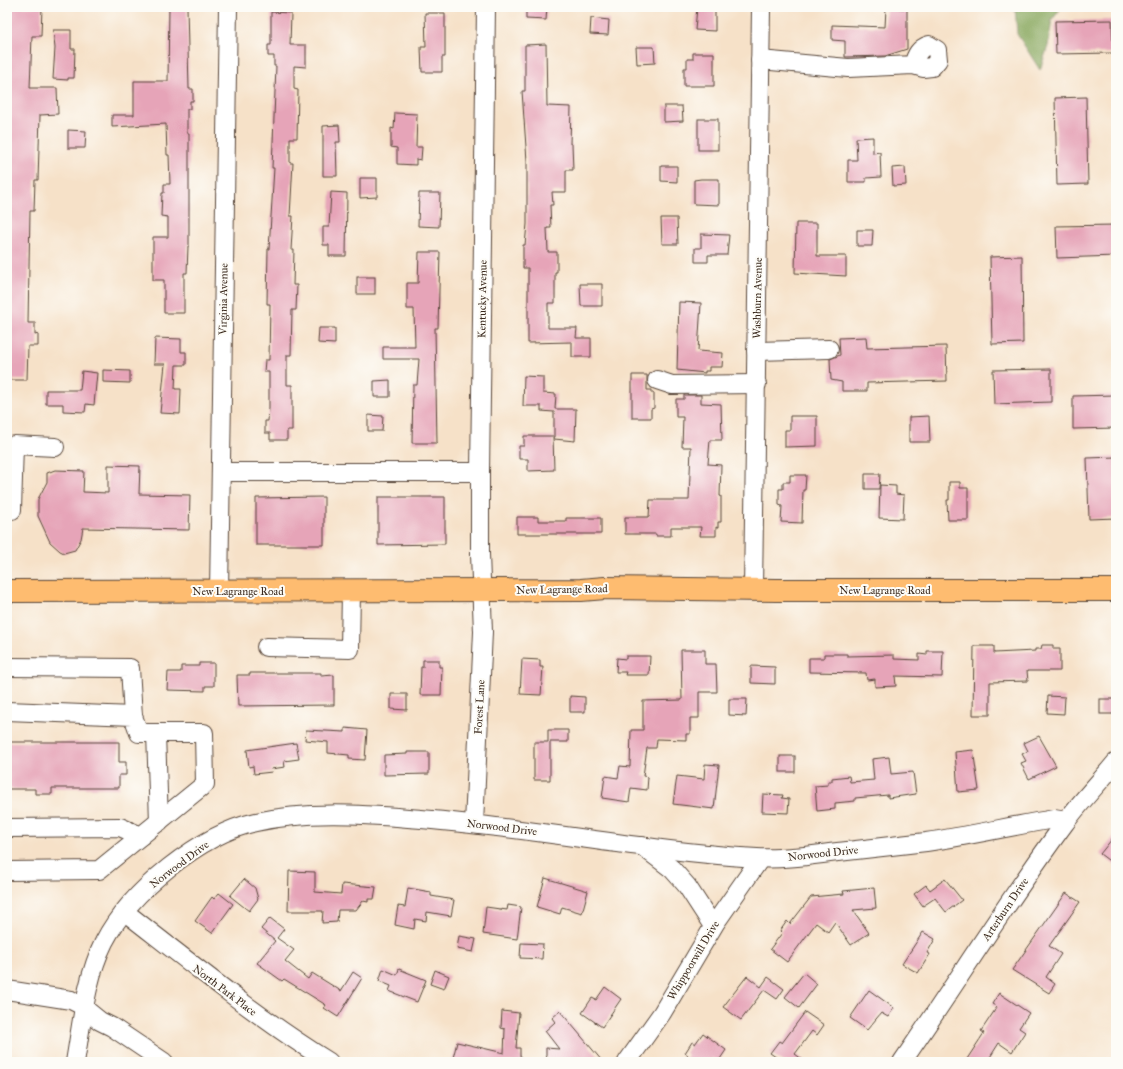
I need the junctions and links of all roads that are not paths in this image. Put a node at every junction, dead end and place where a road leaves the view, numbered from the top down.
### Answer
1 (228, 7) edge
2 (486, 7) edge
3 (761, 7) edge
4 (760, 60) junction
5 (913, 65) dead end
6 (829, 349) dead end
7 (756, 351) junction
8 (657, 380) dead end
9 (757, 384) junction
10 (55, 447) dead end
11 (221, 472) junction
12 (480, 472) junction
13 (7, 510) edge
14 (482, 590) junction
15 (754, 590) junction
16 (1116, 590) edge
17 (7, 591) edge
18 (219, 591) junction
19 (351, 591) junction
20 (266, 647) dead end
21 (7, 667) edge
22 (7, 711) edge
23 (133, 716) junction
24 (156, 733) junction
25 (1116, 762) edge
26 (1066, 821) junction
27 (159, 822) junction
28 (474, 824) junction
29 (7, 828) edge
30 (140, 836) junction
31 (642, 846) junction
32 (760, 859) junction
33 (7, 871) edge
34 (125, 912) junction
35 (713, 926) junction
36 (7, 990) edge
37 (85, 1009) junction
38 (75, 1062) edge
39 (164, 1062) edge
40 (329, 1062) edge
41 (627, 1062) edge
42 (902, 1062) edge

1 - 11 street, Virginia Avenue
2 - 12 street, Kentucky Avenue
3 - 4 street, Washburn Avenue
4 - 5 street
4 - 7 street, Washburn Avenue
6 - 7 street
7 - 9 street, Washburn Avenue
8 - 9 street
9 - 15 street, Washburn Avenue
10 - 13 street
11 - 12 street
11 - 18 street, Virginia Avenue
12 - 14 street, Kentucky Avenue
14 - 15 main road, New Lagrange Road
14 - 19 main road, New Lagrange Road
14 - 28 street, Forest Lane
15 - 16 main road, New Lagrange Road
17 - 18 main road, New Lagrange Road
18 - 19 main road, New Lagrange Road
19 - 20 street
21 - 23 street
22 - 23 street
23 - 24 street
24 - 27 street
24 - 27 street
25 - 26 street, Arterburn Drive
26 - 32 street, Norwood Drive
26 - 42 street, Arterburn Drive
27 - 30 street
28 - 31 street, Norwood Drive
28 - 34 street, Norwood Drive
29 - 30 street
30 - 33 street
31 - 32 street, Norwood Drive
31 - 35 street
32 - 35 street, Whippoorwill Drive
34 - 37 street, Norwood Drive
34 - 40 street, North Park Place
35 - 41 street, Whippoorwill Drive
36 - 37 street
37 - 38 street, Norwood Drive
37 - 39 street

